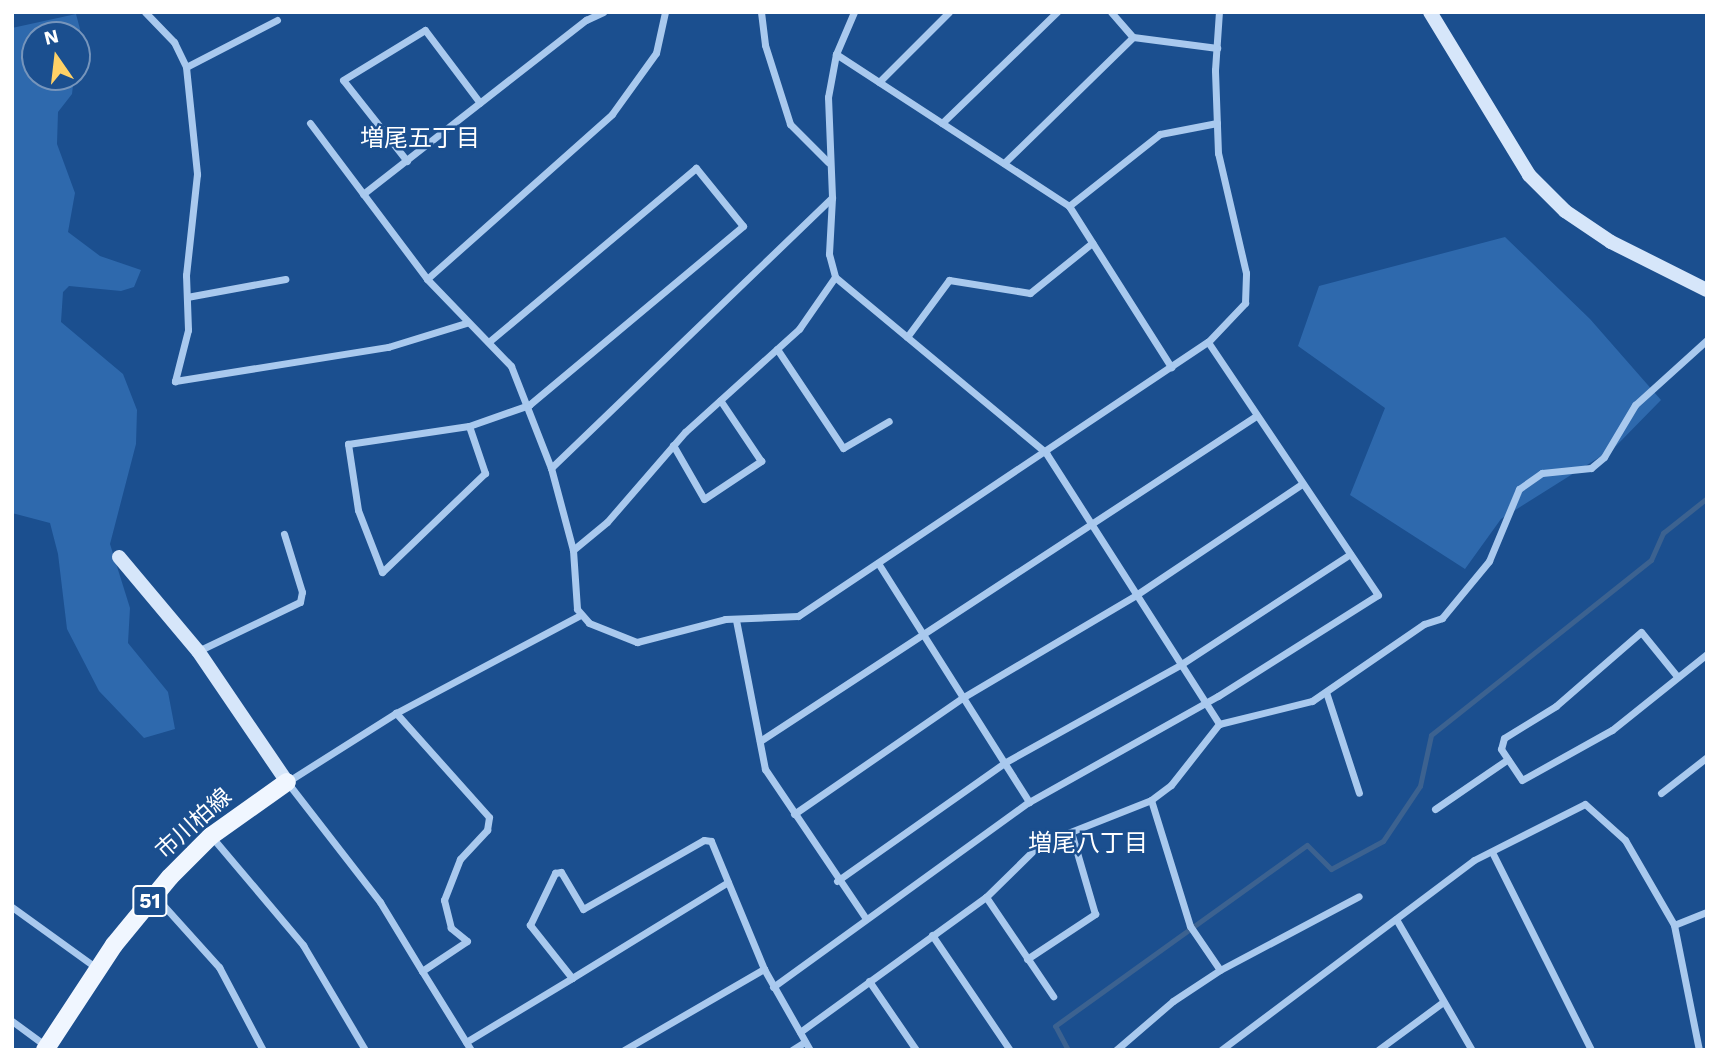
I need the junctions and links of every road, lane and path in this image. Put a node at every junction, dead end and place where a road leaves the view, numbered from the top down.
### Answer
1 (145, 12) edge
2 (603, 12) edge
3 (665, 12) edge
4 (761, 12) edge
5 (949, 12) edge
6 (1057, 12) edge
7 (1111, 12) edge
8 (1219, 12) edge
9 (1430, 12) edge
10 (855, 13) edge
11 (277, 20) dead end
12 (1133, 37) junction
13 (1217, 48) junction
14 (836, 54) junction
15 (186, 67) junction
16 (879, 82) junction
17 (480, 103) junction
18 (310, 123) dead end
19 (942, 123) junction
20 (1217, 123) junction
21 (407, 161) junction
22 (828, 162) junction
23 (1004, 163) junction
24 (363, 194) junction
25 (832, 198) junction
26 (1069, 206) junction
27 (1093, 243) junction
28 (835, 277) junction
29 (285, 279) dead end
30 (427, 279) junction
31 (1707, 290) edge
32 (187, 297) junction
33 (466, 323) junction
34 (908, 337) junction
35 (1707, 340) edge
36 (490, 341) junction
37 (1208, 342) junction
38 (777, 349) junction
39 (1171, 368) junction
40 (720, 400) junction
41 (529, 405) junction
42 (1256, 416) junction
43 (889, 421) dead end
44 (469, 426) junction
45 (673, 445) junction
46 (1046, 453) junction
47 (551, 468) junction
48 (1302, 484) junction
49 (1092, 524) junction
50 (284, 534) dead end
51 (573, 550) junction
52 (1350, 554) junction
53 (119, 556) dead end
54 (878, 563) junction
55 (1136, 595) junction
56 (580, 615) junction
57 (736, 620) junction
58 (920, 633) junction
59 (198, 651) junction
60 (1707, 654) edge
61 (1181, 665) junction
62 (1676, 675) junction
63 (1326, 692) junction
64 (962, 698) junction
65 (1205, 704) junction
66 (396, 713) junction
67 (1219, 724) junction
68 (760, 741) junction
69 (1707, 757) edge
70 (1508, 759) junction
71 (1004, 763) junction
72 (287, 782) junction
73 (1359, 793) dead end
74 (1661, 793) dead end
75 (1151, 800) junction
76 (1029, 802) junction
77 (1435, 809) dead end
78 (794, 814) junction
79 (1071, 832) junction
80 (211, 836) junction
81 (1492, 852) junction
82 (837, 881) junction
83 (728, 882) junction
84 (155, 896) junction
85 (1359, 896) dead end
86 (986, 897) junction
87 (12, 907) edge
88 (1707, 912) edge
89 (865, 917) junction
90 (1395, 919) junction
91 (1674, 925) junction
92 (932, 935) junction
93 (1027, 960) junction
94 (98, 969) junction
95 (764, 969) junction
96 (1220, 970) junction
97 (422, 971) junction
98 (572, 978) junction
99 (869, 981) junction
100 (773, 986) junction
101 (1053, 996) dead end
102 (1443, 1002) junction
103 (12, 1021) edge
104 (800, 1032) junction
105 (466, 1042) junction
106 (806, 1042) junction
107 (46, 1048) edge
108 (1005, 1048) edge
109 (1593, 1049) edge
110 (263, 1050) edge
111 (365, 1050) edge
112 (471, 1050) edge
113 (624, 1050) edge
114 (792, 1050) edge
115 (810, 1050) edge
116 (916, 1050) edge
117 (1116, 1050) edge
118 (1221, 1050) edge
119 (1378, 1050) edge
120 (1472, 1050) edge
121 (1699, 1050) edge

1 - 15 street
2 - 17 street
3 - 30 street
4 - 22 street
5 - 16 street
6 - 19 street
7 - 12 street
8 - 13 street
9 - 31 street
10 - 14 street
11 - 15 street
12 - 13 street
12 - 23 street
13 - 20 street
14 - 16 street
14 - 22 street
15 - 32 street
16 - 19 street
17 - 21 street
17 - 21 street
18 - 24 street
19 - 23 street
20 - 26 street
20 - 37 street
21 - 24 street
22 - 25 street
23 - 26 street
24 - 30 street
25 - 28 street
25 - 47 street
26 - 27 street
27 - 34 street
27 - 39 street
28 - 34 street
28 - 38 street
29 - 32 street
30 - 33 street
32 - 33 street
33 - 36 street
34 - 46 street
35 - 63 street
36 - 41 street
36 - 41 street
37 - 39 street
37 - 42 street
38 - 40 street
38 - 43 street
39 - 46 street
40 - 45 street
40 - 45 street
41 - 44 street
41 - 47 street
42 - 48 street
42 - 49 street
44 - 44 street
45 - 51 street
46 - 49 street
46 - 54 street
47 - 51 street
48 - 52 street
48 - 55 street
49 - 55 street
49 - 58 street
50 - 59 street
51 - 56 street
52 - 61 street
52 - 65 street
53 - 59 street
54 - 57 street
54 - 58 street
55 - 61 street
55 - 64 street
56 - 57 street
56 - 66 street
57 - 68 street
58 - 64 street
58 - 68 street
59 - 72 street
60 - 62 street
61 - 65 street
61 - 71 street
62 - 70 street
62 - 70 street
63 - 67 street
63 - 73 street
64 - 71 street
64 - 78 street
65 - 67 street
65 - 76 street
66 - 72 street
66 - 97 street
67 - 75 street
68 - 78 street
69 - 74 street
70 - 77 street
71 - 76 street
71 - 82 street
72 - 80 main road, 市川柏線 / 51
72 - 97 street
75 - 79 street
75 - 96 street
76 - 89 street
78 - 82 street
79 - 86 street
79 - 93 street
80 - 84 main road, 市川柏線 / 51
80 - 111 street
81 - 90 street
81 - 91 street
81 - 109 street
82 - 89 street
83 - 95 street
83 - 98 street
83 - 98 street
84 - 94 main road, 市川柏線 / 51
84 - 110 street
85 - 96 street
86 - 92 street
86 - 93 street
87 - 94 street
88 - 91 street
89 - 100 street
90 - 102 street
90 - 118 street
91 - 121 street
92 - 99 street
92 - 108 street
93 - 101 street
94 - 107 main road, 市川柏線 / 51
95 - 100 street
95 - 113 street
96 - 117 street
97 - 105 street
98 - 105 street
99 - 104 street
99 - 116 street
100 - 104 street
102 - 119 street
102 - 120 street
103 - 107 street
104 - 106 street
105 - 112 street
106 - 114 street
106 - 115 street

